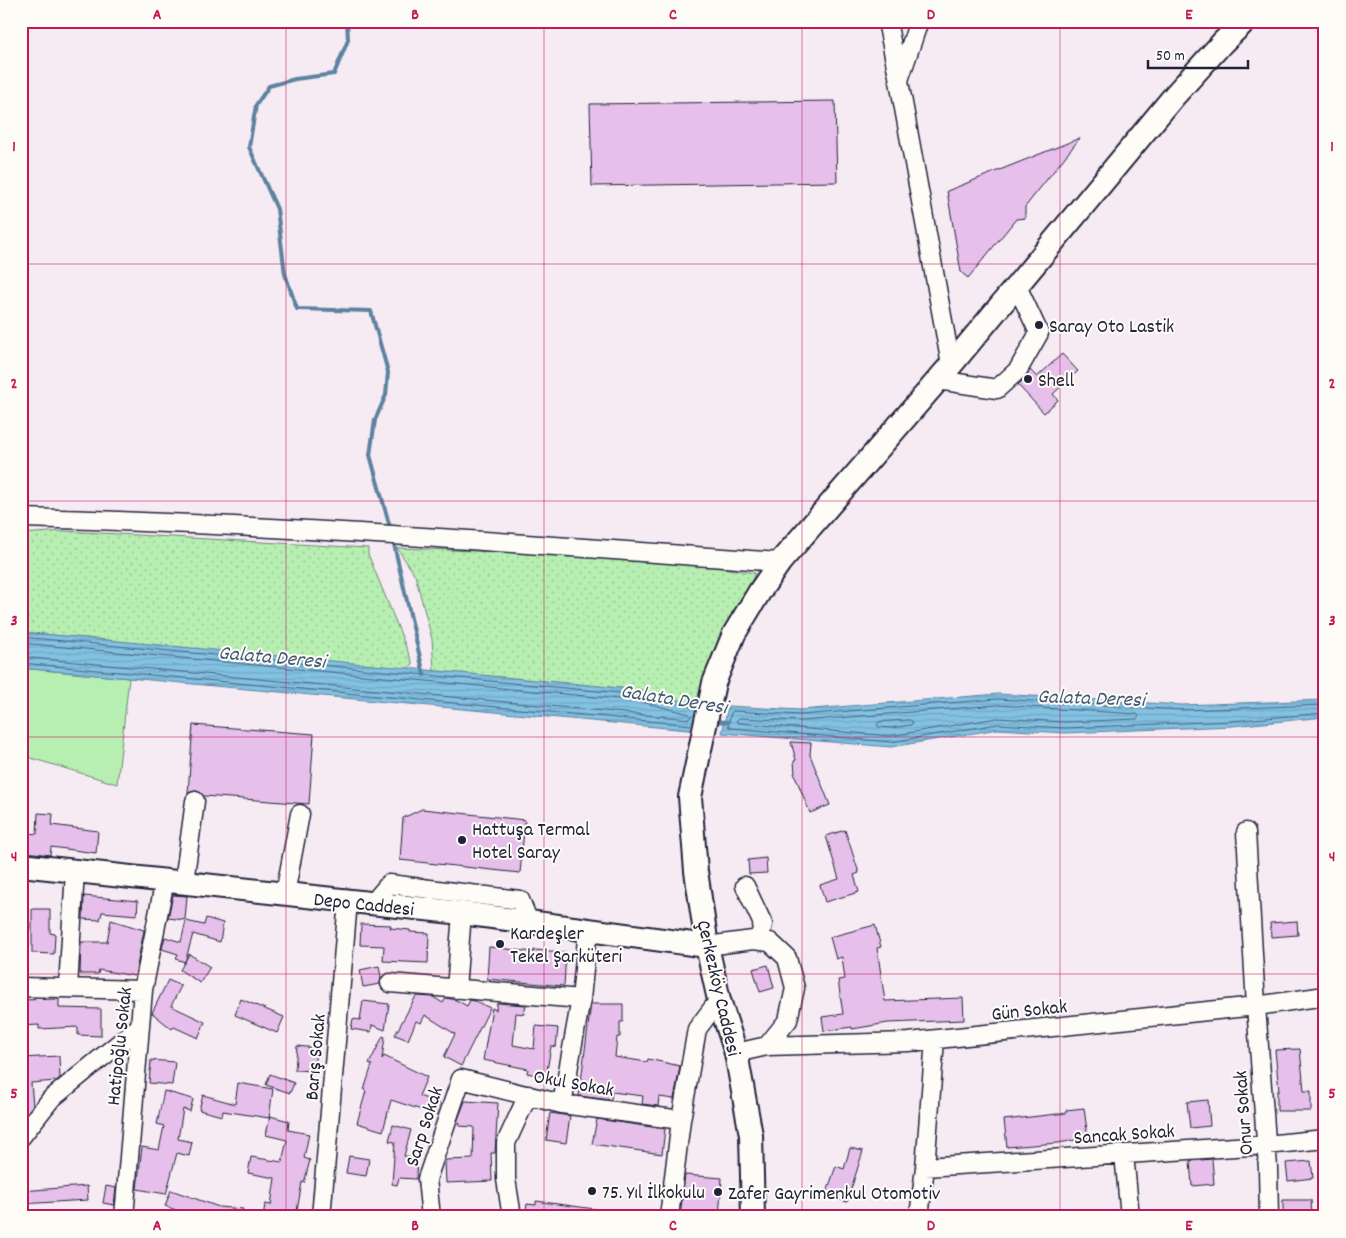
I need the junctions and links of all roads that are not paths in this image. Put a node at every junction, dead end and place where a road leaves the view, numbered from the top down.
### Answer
1 (886, 21) edge
2 (919, 21) edge
3 (1245, 21) edge
4 (899, 81) junction
5 (1017, 286) junction
6 (944, 372) junction
7 (21, 518) edge
8 (780, 562) junction
9 (195, 801) dead end
10 (300, 814) dead end
11 (1246, 832) dead end
12 (21, 865) edge
13 (75, 871) junction
14 (175, 881) junction
15 (745, 886) dead end
16 (285, 894) junction
17 (348, 901) junction
18 (373, 904) junction
19 (462, 914) junction
20 (529, 922) junction
21 (588, 929) junction
22 (759, 940) junction
23 (707, 946) junction
24 (390, 984) dead end
25 (21, 988) edge
26 (68, 988) junction
27 (456, 989) junction
28 (143, 990) junction
29 (1325, 996) edge
30 (581, 999) junction
31 (719, 1000) junction
32 (1256, 1006) junction
33 (139, 1027) junction
34 (935, 1040) junction
35 (767, 1046) junction
36 (736, 1053) junction
37 (460, 1079) joint
38 (528, 1096) junction
39 (562, 1104) junction
40 (681, 1120) junction
41 (21, 1137) edge
42 (1325, 1139) edge
43 (1266, 1146) junction
44 (1124, 1154) junction
45 (926, 1167) junction
46 (124, 1217) edge
47 (321, 1217) edge
48 (431, 1217) edge
49 (512, 1217) edge
50 (669, 1217) edge
51 (753, 1217) edge
52 (919, 1217) edge
53 (1130, 1217) edge
54 (1269, 1217) edge

1 - 4 street
2 - 4 street
3 - 5 main road, Çerkezköy Caddesi
4 - 6 street
5 - 6 main road, Çerkezköy Caddesi
5 - 6 street
6 - 8 main road, Çerkezköy Caddesi
7 - 8 street
8 - 23 main road, Çerkezköy Caddesi
9 - 14 street, Hatipoğlu Sokak
10 - 16 street
11 - 32 street, Onur Sokak
12 - 13 main road, Depo Caddesi
13 - 14 main road, Depo Caddesi
13 - 26 street
14 - 16 main road, Depo Caddesi
14 - 28 street, Hatipoğlu Sokak
15 - 22 street
16 - 17 main road, Depo Caddesi
17 - 18 main road, Depo Caddesi
17 - 47 street, Barış Sokak
18 - 19 main road, Depo Caddesi
18 - 20 street
19 - 20 main road, Depo Caddesi
19 - 27 street
20 - 21 main road, Depo Caddesi
21 - 23 main road, Depo Caddesi
21 - 30 street
22 - 23 street
22 - 35 street
23 - 31 main road, Çerkezköy Caddesi
24 - 27 street
25 - 26 street
26 - 28 street
27 - 30 street
28 - 33 street, Hatipoğlu Sokak
29 - 32 street, Gün Sokak
30 - 39 street
31 - 36 main road, Çerkezköy Caddesi
31 - 40 street
32 - 34 street, Gün Sokak
32 - 43 street, Onur Sokak
33 - 41 street
33 - 46 street, Hatipoğlu Sokak
34 - 35 street, Gün Sokak
34 - 45 street
35 - 36 street, Gün Sokak
36 - 51 main road, Çerkezköy Caddesi
37 - 38 street, Okul Sokak
37 - 48 street, Sarp Sokak
38 - 39 street, Okul Sokak
38 - 49 street
39 - 40 street, Okul Sokak
40 - 50 street
42 - 43 street, Sancak Sokak
43 - 44 street, Sancak Sokak
43 - 54 street, Onur Sokak
44 - 45 street, Sancak Sokak
44 - 53 street
45 - 52 street

